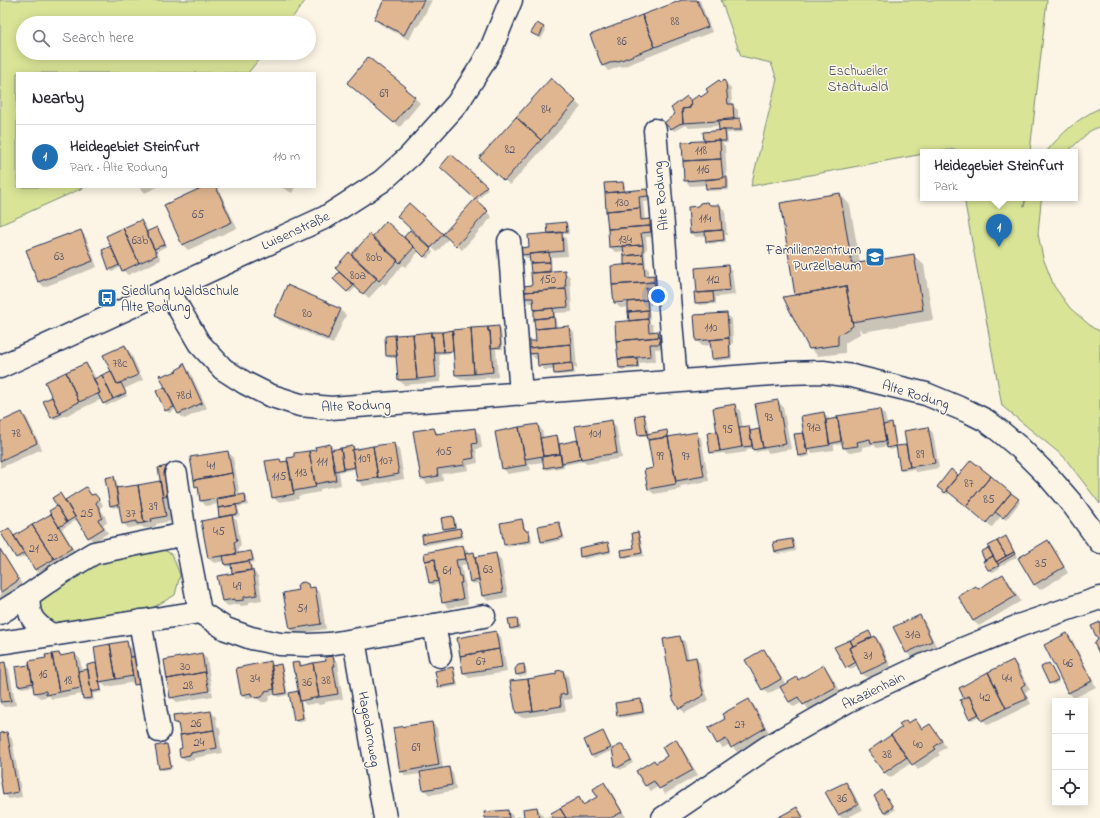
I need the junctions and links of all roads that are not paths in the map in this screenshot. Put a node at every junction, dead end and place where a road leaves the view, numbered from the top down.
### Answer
1 (511, 0) edge
2 (655, 130) dead end
3 (509, 241) dead end
4 (168, 290) junction
5 (0, 367) edge
6 (676, 381) junction
7 (521, 394) junction
8 (176, 474) dead end
9 (185, 534) junction
10 (1100, 542) edge
11 (29, 595) junction
12 (1100, 598) edge
13 (0, 612) edge
14 (200, 612) junction
15 (484, 616) dead end
16 (140, 621) junction
17 (434, 625) junction
18 (50, 634) junction
19 (354, 640) junction
20 (0, 643) edge
21 (440, 656) dead end
22 (159, 731) dead end
23 (385, 818) edge
24 (663, 818) edge

1 - 4 street, Luisenstraße
2 - 6 street, Alte Rodung
3 - 7 street
4 - 5 street, Luisenstraße
4 - 7 street, Alte Rodung
6 - 7 street, Alte Rodung
6 - 10 street, Alte Rodung
8 - 9 street
9 - 11 street
9 - 14 street
11 - 13 street
11 - 18 street
12 - 24 street, Akazienhain
14 - 16 street
14 - 19 street
15 - 17 street
16 - 18 street
16 - 22 street
17 - 19 street
17 - 21 street
18 - 20 street
19 - 23 street, Hagedornweg

